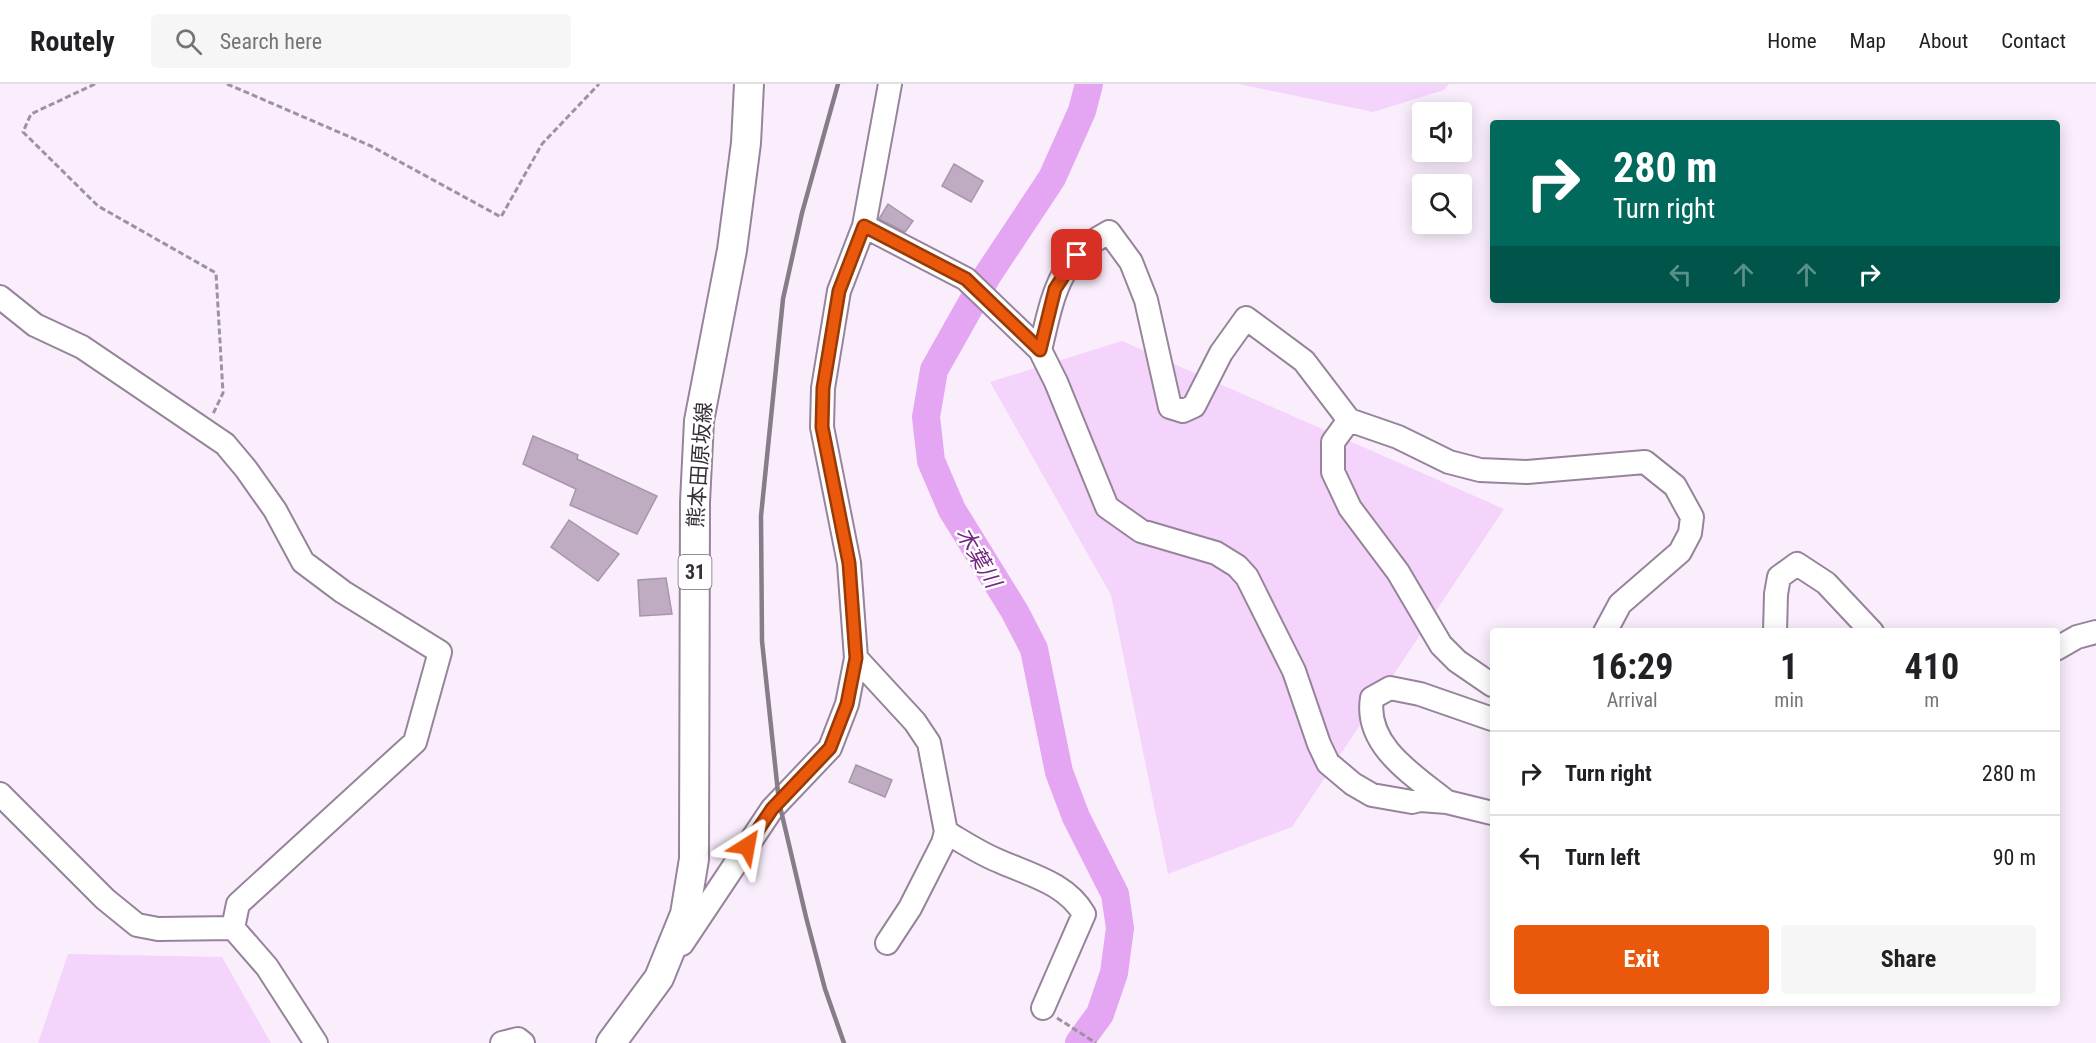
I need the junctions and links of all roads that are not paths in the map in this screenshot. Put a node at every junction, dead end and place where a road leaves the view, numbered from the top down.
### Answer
1 (749, 84) edge
2 (890, 84) edge
3 (864, 226) junction
4 (0, 297) edge
5 (1040, 350) junction
6 (1349, 420) junction
7 (1607, 628) edge
8 (1775, 628) edge
9 (1868, 628) edge
10 (2096, 632) edge
11 (2060, 647) edge
12 (856, 658) junction
13 (1490, 684) edge
14 (1490, 717) edge
15 (0, 794) edge
16 (1447, 802) junction
17 (1490, 813) edge
18 (946, 832) junction
19 (233, 928) junction
20 (887, 944) dead end
21 (659, 978) junction
22 (1043, 1008) road end
23 (316, 1043) edge
24 (502, 1043) edge
25 (523, 1043) edge
26 (611, 1043) edge

1 - 21 main road, 熊本田原坂線 / 31
2 - 3 street
3 - 5 street
3 - 12 street
4 - 19 street
5 - 6 street
5 - 16 street
6 - 7 street
6 - 13 street
8 - 9 street
10 - 11 street
12 - 18 street
12 - 21 street
14 - 16 street
15 - 19 street
16 - 17 street
18 - 20 street
18 - 22 street
19 - 23 street
21 - 26 main road, 熊本田原坂線 / 31
24 - 25 street

